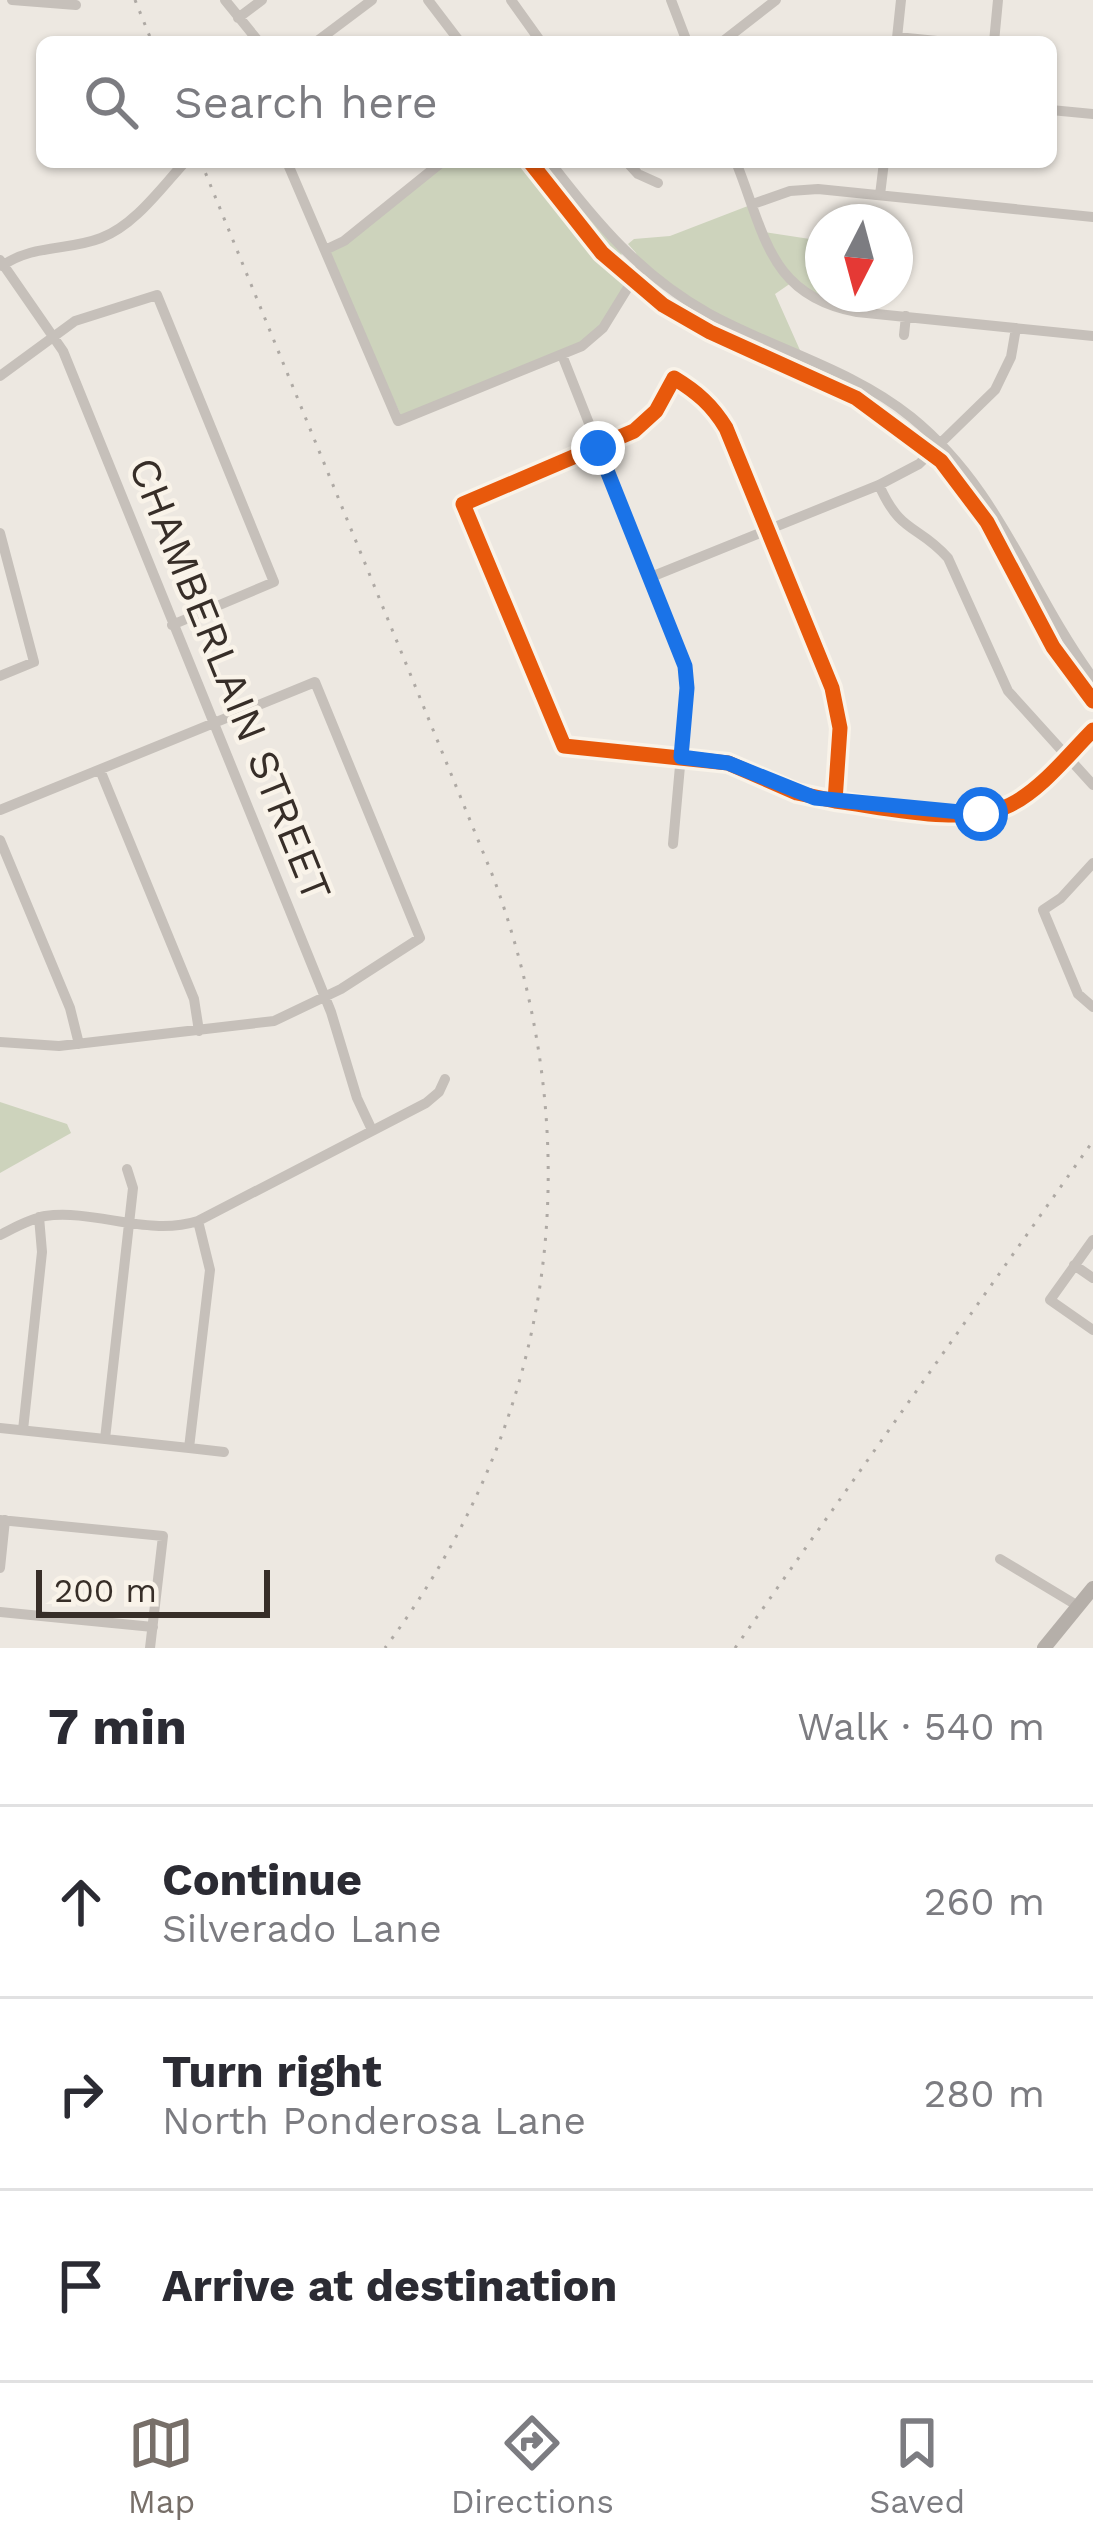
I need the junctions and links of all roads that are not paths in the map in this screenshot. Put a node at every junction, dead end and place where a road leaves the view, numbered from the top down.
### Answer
1 (12, 0) edge
2 (225, 0) edge
3 (262, 0) edge
4 (372, 0) edge
5 (428, 0) edge
6 (511, 0) edge
7 (670, 0) edge
8 (776, 0) edge
9 (901, 0) edge
10 (998, 0) edge
11 (76, 5) dead end
12 (238, 18) junction
13 (254, 36) edge
14 (324, 36) edge
15 (455, 36) edge
16 (537, 36) edge
17 (685, 36) edge
18 (730, 36) edge
19 (897, 36) edge
20 (995, 36) edge
21 (1057, 111) edge
22 (1093, 114) edge
23 (179, 168) edge
24 (290, 168) edge
25 (435, 168) edge
26 (555, 168) edge
27 (631, 168) edge
28 (738, 168) edge
29 (883, 168) edge
30 (658, 183) dead end
31 (880, 195) junction
32 (753, 204) junction
33 (1093, 218) edge
34 (325, 250) junction
35 (1, 264) edge
36 (640, 268) junction
37 (906, 316) junction
38 (1016, 328) junction
39 (904, 335) dead end
40 (55, 336) junction
41 (1093, 336) edge
42 (562, 355) junction
43 (0, 376) edge
44 (943, 444) junction
45 (598, 448) junction
46 (879, 485) junction
47 (768, 531) junction
48 (0, 533) edge
49 (651, 577) junction
50 (172, 625) junction
51 (0, 676) edge
52 (1093, 679) edge
53 (214, 723) junction
54 (1093, 730) edge
55 (681, 757) junction
56 (1065, 758) junction
57 (100, 770) junction
58 (1093, 785) edge
59 (835, 801) junction
60 (0, 811) edge
61 (0, 840) edge
62 (673, 844) dead end
63 (1093, 863) edge
64 (325, 998) junction
65 (1093, 1006) edge
66 (199, 1031) junction
67 (0, 1042) edge
68 (79, 1044) junction
69 (445, 1079) dead end
70 (372, 1130) junction
71 (127, 1169) dead end
72 (39, 1217) junction
73 (198, 1221) junction
74 (129, 1223) junction
75 (0, 1234) edge
76 (1093, 1240) edge
77 (1074, 1265) junction
78 (1093, 1278) edge
79 (1093, 1330) edge
80 (0, 1428) edge
81 (23, 1430) junction
82 (105, 1439) junction
83 (189, 1448) junction
84 (224, 1452) dead end
85 (3, 1520) edge
86 (1000, 1559) dead end
87 (0, 1568) edge
88 (1093, 1588) edge
89 (1078, 1606) junction
90 (0, 1612) edge
91 (153, 1627) junction
92 (151, 1648) edge
93 (1044, 1648) edge

1 - 11 street
2 - 12 street
3 - 12 street
4 - 14 street
5 - 15 street
6 - 16 street
7 - 17 street
8 - 18 street
9 - 19 street
10 - 20 street
12 - 13 street
21 - 22 street
23 - 35 street
24 - 34 street
25 - 34 street
26 - 36 street
27 - 30 street
28 - 32 street
29 - 31 street
31 - 32 street
31 - 33 street
32 - 37 street
34 - 42 street
35 - 40 street, CHAMBERLAIN STREET
36 - 42 street
36 - 44 street
37 - 38 street
37 - 39 street
38 - 41 street
38 - 44 street
40 - 43 street
40 - 50 street, CHAMBERLAIN STREET
40 - 50 street
42 - 45 street
44 - 46 street
44 - 52 street
45 - 47 street
45 - 49 street
45 - 55 street
46 - 47 street
46 - 56 street
47 - 49 street
47 - 59 street
48 - 51 street
49 - 55 street
50 - 53 street, CHAMBERLAIN STREET
53 - 57 street
53 - 64 street, CHAMBERLAIN STREET
53 - 64 street
54 - 56 street
55 - 59 street
55 - 62 street
56 - 58 street
56 - 59 street
57 - 60 street
57 - 66 street
61 - 68 street
63 - 65 street
64 - 66 street
64 - 70 street, CHAMBERLAIN STREET
66 - 68 street
67 - 68 street
69 - 70 street
70 - 73 street
71 - 74 street
72 - 74 street
72 - 75 street
72 - 81 street
73 - 74 street
73 - 83 street
74 - 82 street
76 - 77 street
77 - 78 street
77 - 79 street
80 - 81 street
81 - 82 street
82 - 83 street
83 - 84 street
85 - 87 street
85 - 91 street
86 - 89 street
88 - 89 main road
89 - 93 main road
90 - 91 street
91 - 92 street

